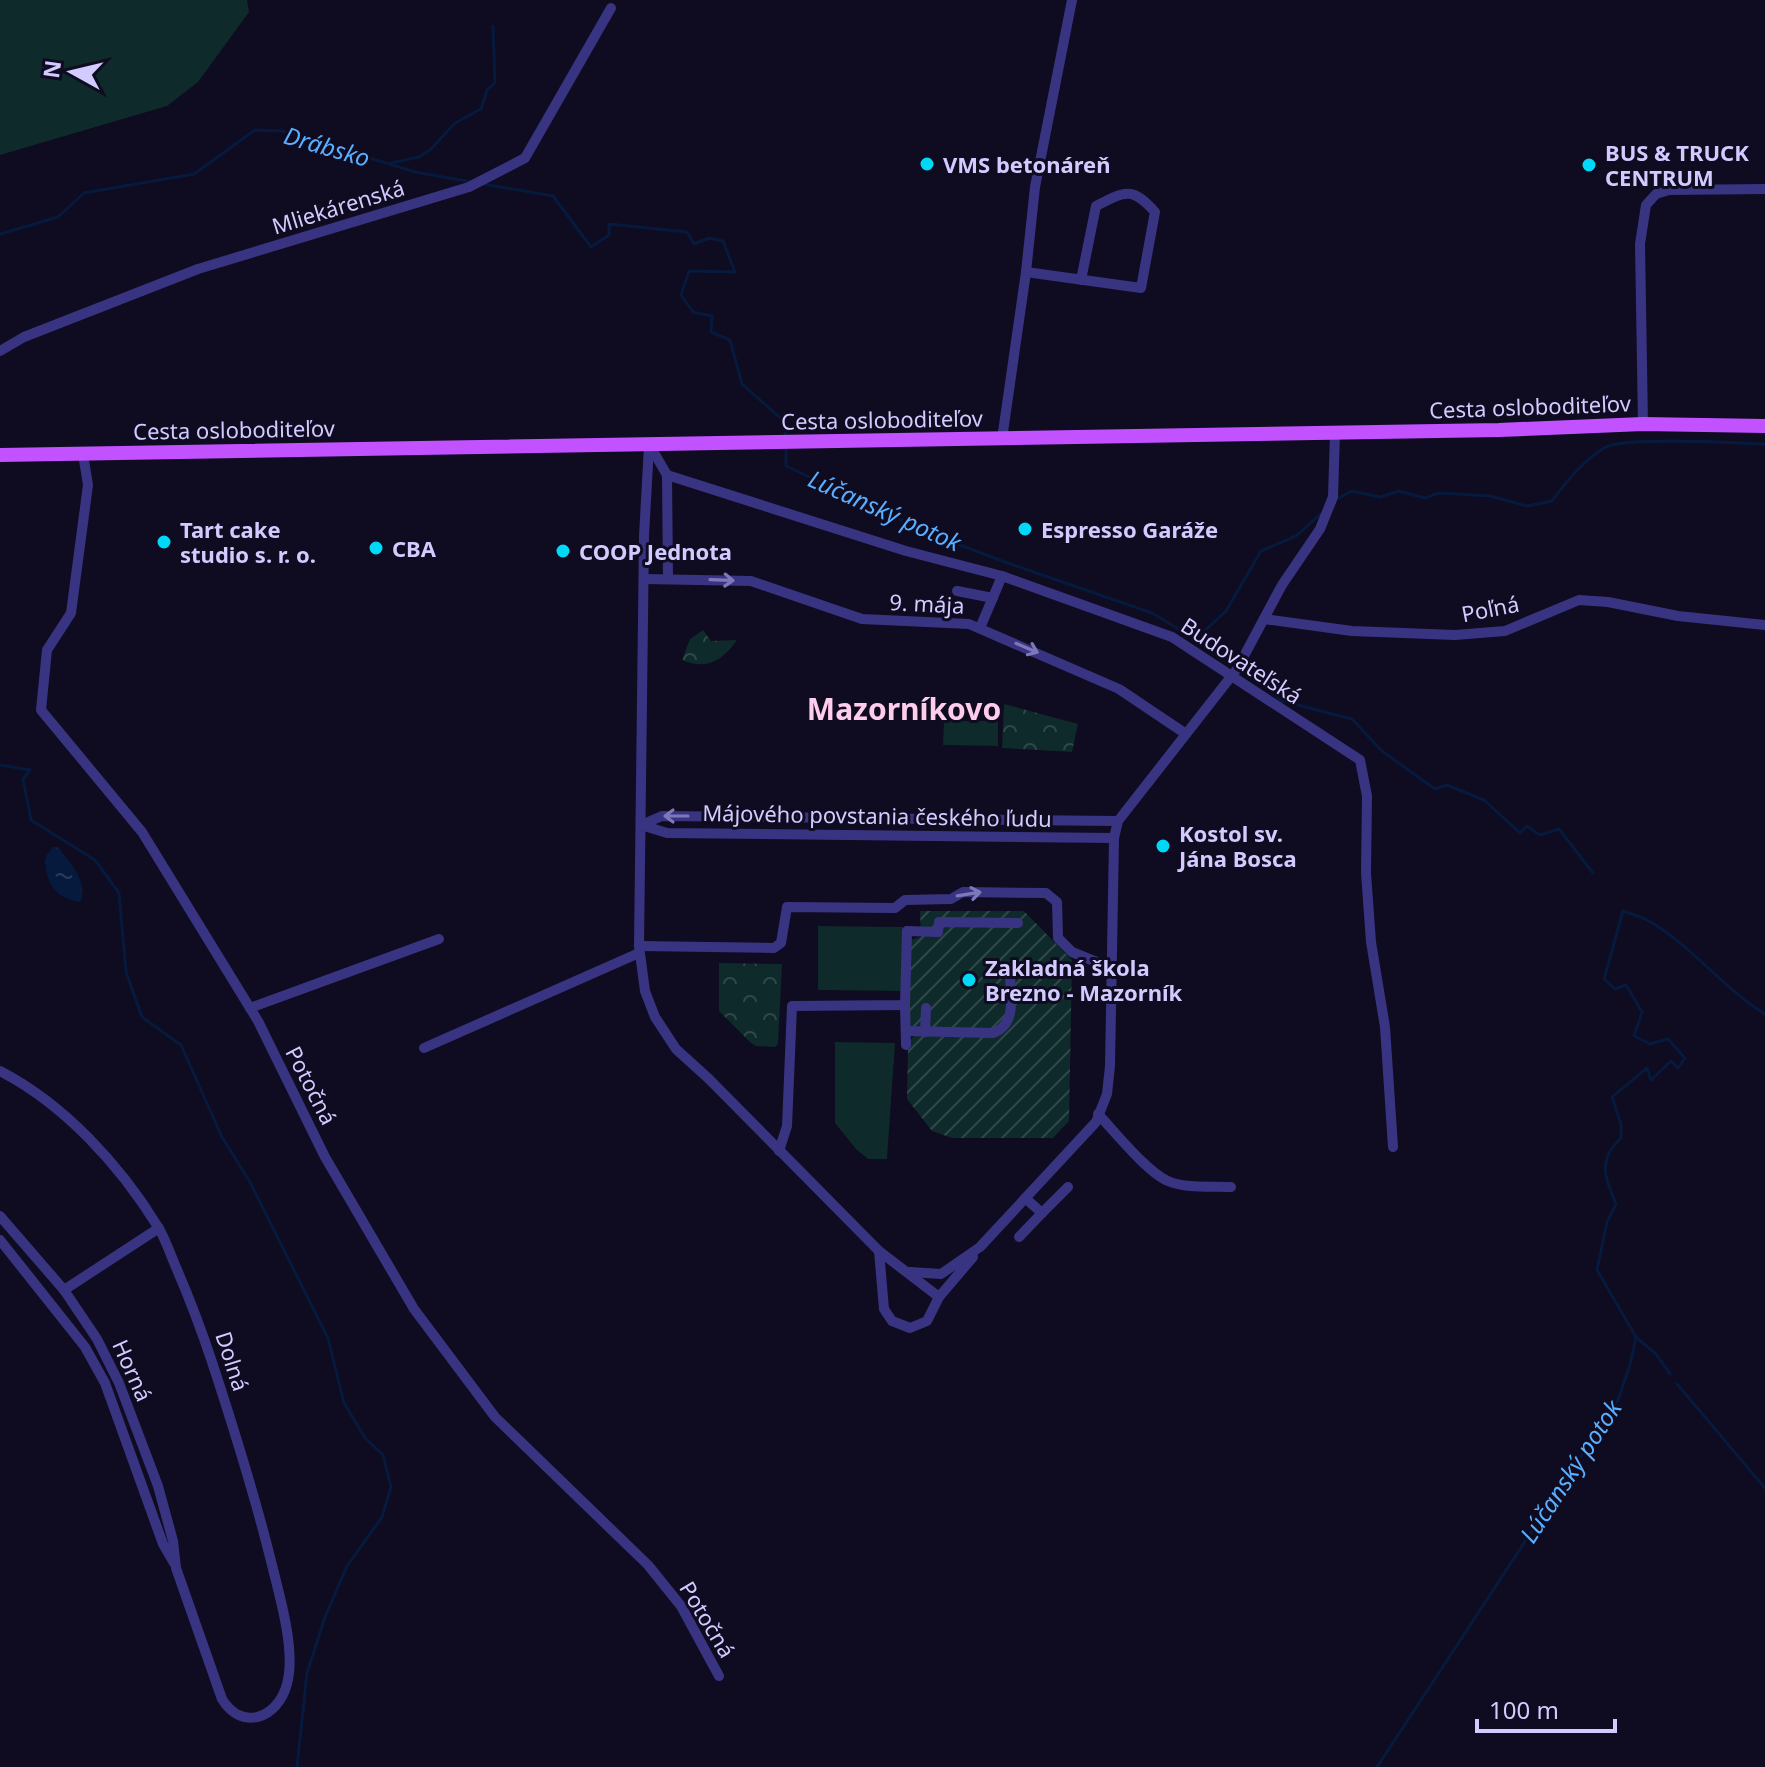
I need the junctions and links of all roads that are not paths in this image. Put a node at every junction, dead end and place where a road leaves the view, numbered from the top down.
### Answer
1 (1072, 0) edge
2 (611, 8) dead end
3 (1765, 189) edge
4 (1026, 272) junction
5 (1081, 280) junction
6 (0, 351) edge
7 (1643, 424) junction
8 (1765, 426) edge
9 (1335, 433) junction
10 (1002, 439) junction
11 (649, 444) junction
12 (83, 454) junction
13 (0, 456) edge
14 (667, 475) junction
15 (1002, 576) junction
16 (668, 578) junction
17 (644, 579) junction
18 (957, 591) dead end
19 (993, 598) junction
20 (1264, 619) junction
21 (1765, 625) edge
22 (980, 628) junction
23 (1237, 668) junction
24 (1186, 734) junction
25 (1118, 821) junction
26 (641, 825) junction
27 (1114, 838) junction
28 (1018, 923) dead end
29 (439, 939) dead end
30 (639, 950) junction
31 (1114, 969) junction
32 (1010, 972) dead end
33 (905, 1005) junction
34 (250, 1008) junction
35 (926, 1008) dead end
36 (906, 1031) junction
37 (925, 1032) junction
38 (906, 1045) dead end
39 (424, 1048) dead end
40 (0, 1071) edge
41 (1098, 1114) junction
42 (1393, 1147) dead end
43 (779, 1151) junction
44 (1068, 1187) dead end
45 (1231, 1187) dead end
46 (1025, 1198) junction
47 (1042, 1213) junction
48 (0, 1216) edge
49 (159, 1228) junction
50 (1019, 1237) dead end
51 (0, 1240) edge
52 (980, 1247) junction
53 (879, 1251) junction
54 (910, 1272) junction
55 (64, 1290) junction
56 (939, 1297) junction
57 (176, 1568) junction
58 (719, 1676) dead end
59 (257, 1718) joint

1 - 4 street
2 - 6 street, Mliekárenská
3 - 7 street
4 - 5 street
4 - 10 street
5 - 5 street
7 - 8 main road, Cesta osloboditeľov
7 - 9 main road, Cesta osloboditeľov
9 - 10 main road, Cesta osloboditeľov
9 - 20 street
10 - 11 main road, Cesta osloboditeľov
11 - 12 main road, Cesta osloboditeľov
11 - 14 street
11 - 17 street
12 - 13 main road, Cesta osloboditeľov
12 - 34 street, Potočná
14 - 15 street, Budovateľská
14 - 16 street
15 - 19 street
15 - 23 street, Budovateľská
16 - 17 street, 9. mája
16 -> 22 street, 9. mája
17 - 26 street
18 - 19 street
19 - 22 street
20 - 21 street, Poľná
20 - 23 street
22 -> 24 street, 9. mája
23 - 24 street
23 - 42 street, Budovateľská
24 - 25 street
25 -> 26 street
25 - 27 street
26 - 27 street, Májového povstania českého ľudu
26 - 30 street
27 - 31 street
28 - 33 street
29 - 34 street
30 -> 31 street
30 - 39 street
30 - 43 street
31 - 41 street
32 - 37 street
33 - 36 street
33 - 43 street
34 - 58 street, Potočná
35 - 37 street
36 - 37 street
36 - 38 street
40 - 49 street, Dolná
41 - 45 street
41 - 46 street
43 - 53 street
44 - 47 street
46 - 47 street
46 - 52 street
47 - 50 street
48 - 55 street, Horná
49 - 55 street
49 - 59 street, Dolná
51 - 57 street, Horná
52 - 54 street
52 - 56 street
53 - 54 street
53 - 56 street
54 - 56 street
55 - 57 street, Horná
57 - 59 street, Horná

